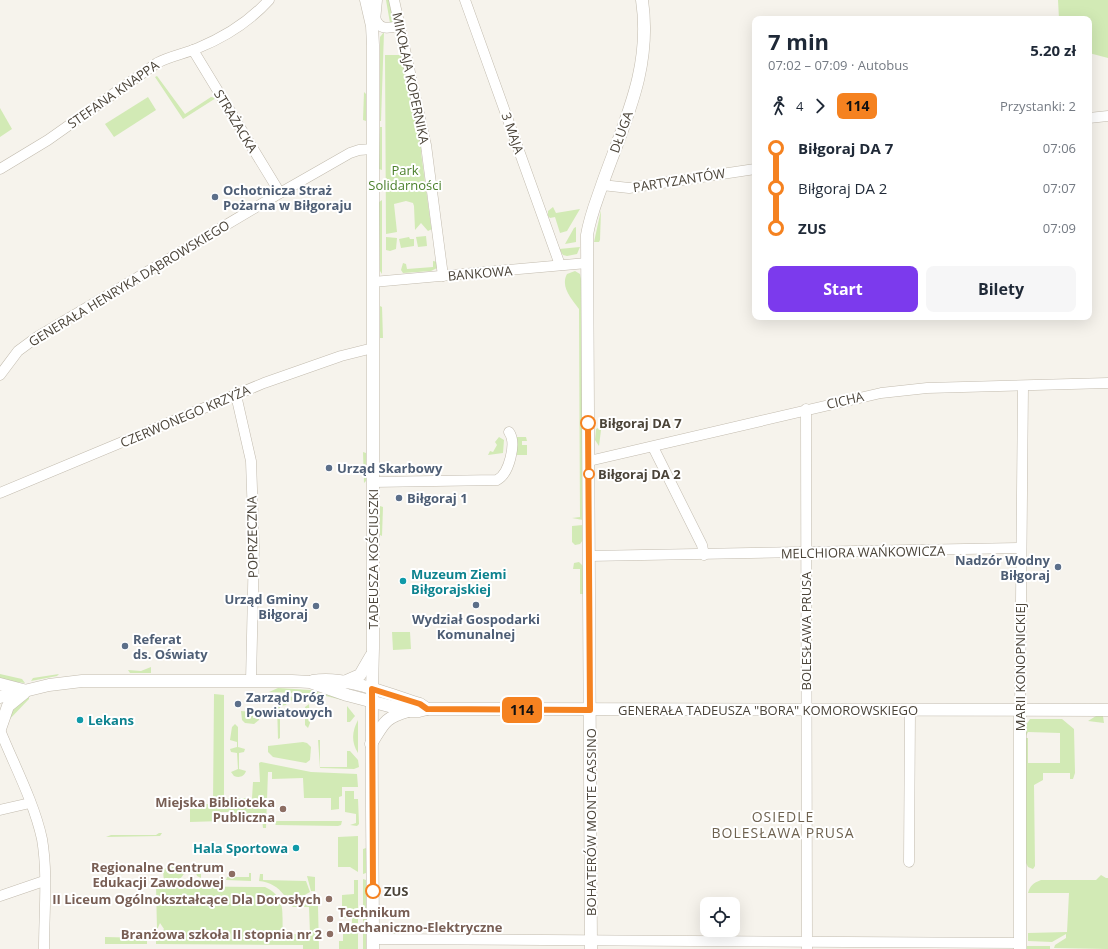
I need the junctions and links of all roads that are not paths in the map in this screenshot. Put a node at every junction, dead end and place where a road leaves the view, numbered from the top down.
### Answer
1 (268, 0) edge
2 (366, 0) edge
3 (376, 0) edge
4 (394, 0) edge
5 (465, 0) edge
6 (642, 0) edge
7 (374, 22) junction
8 (400, 26) junction
9 (193, 50) junction
10 (1108, 116) edge
11 (1092, 118) edge
12 (372, 149) junction
13 (0, 169) edge
14 (752, 169) edge
15 (602, 185) junction
16 (280, 193) junction
17 (587, 263) junction
18 (560, 266) junction
19 (443, 276) junction
20 (373, 282) junction
21 (373, 348) junction
22 (3, 363) edge
23 (0, 375) edge
24 (1108, 383) edge
25 (1023, 386) junction
26 (236, 395) junction
27 (806, 409) junction
28 (653, 447) junction
29 (509, 460) dead end
30 (589, 461) junction
31 (373, 482) junction
32 (0, 493) edge
33 (1021, 548) junction
34 (806, 553) junction
35 (704, 555) junction
36 (589, 556) junction
37 (373, 653) junction
38 (251, 681) junction
39 (310, 682) junction
40 (344, 682) junction
41 (0, 684) edge
42 (30, 690) junction
43 (371, 695) junction
44 (0, 697) edge
45 (427, 709) junction
46 (590, 710) junction
47 (806, 710) junction
48 (910, 710) junction
49 (1020, 710) junction
50 (1108, 710) edge
51 (408, 711) junction
52 (0, 729) edge
53 (371, 744) junction
54 (30, 804) junction
55 (0, 810) edge
56 (909, 862) dead end
57 (44, 881) junction
58 (0, 896) edge
59 (373, 944) edge
60 (591, 944) edge
61 (807, 945) edge
62 (847, 945) edge
63 (1020, 946) edge
64 (44, 949) edge

1 - 9 street, STEFANA KNAPPA
2 - 7 street, TADEUSZA KOŚCIUSZKI
3 - 7 street, TADEUSZA KOŚCIUSZKI
4 - 8 street, MIKOŁAJA KOPERNIKA
5 - 18 street, 3 MAJA
6 - 15 street, DŁUGA
7 - 8 street
7 - 12 street, TADEUSZA KOŚCIUSZKI
8 - 19 street, MIKOŁAJA KOPERNIKA
9 - 13 street, STEFANA KNAPPA
9 - 16 street, STRAŻACKA
10 - 11 street
12 - 16 street, GENERAŁA HENRYKA DĄBROWSKIEGO
12 - 20 street, TADEUSZA KOŚCIUSZKI
14 - 15 street, PARTYZANTÓW
15 - 17 street, DŁUGA
16 - 22 street, GENERAŁA HENRYKA DĄBROWSKIEGO
17 - 18 street, BANKOWA
17 - 30 street, BOHATERÓW MONTE CASSINO
18 - 19 street, BANKOWA
19 - 20 street, BANKOWA
20 - 21 street, TADEUSZA KOŚCIUSZKI
21 - 26 street, CZERWONEGO KRZYŻA
21 - 31 street, TADEUSZA KOŚCIUSZKI
22 - 23 street, GENERAŁA HENRYKA DĄBROWSKIEGO
24 - 25 street, CICHA
25 - 27 street, CICHA
25 - 33 street, MARII KONOPNICKIEJ
26 - 32 street, CZERWONEGO KRZYŻA
26 - 38 street, POPRZECZNA
27 - 28 street, CICHA
27 - 34 street, BOLESŁAWA PRUSA
28 - 30 street, CICHA
28 - 35 street
29 - 31 street
30 - 36 street, BOHATERÓW MONTE CASSINO
31 - 37 street, TADEUSZA KOŚCIUSZKI
33 - 34 street, MELCHIORA WAŃKOWICZA
33 - 49 street, MARII KONOPNICKIEJ
34 - 35 street, MELCHIORA WAŃKOWICZA
34 - 47 street, BOLESŁAWA PRUSA
35 - 36 street, MELCHIORA WAŃKOWICZA
36 - 46 street, BOHATERÓW MONTE CASSINO
37 - 40 street
37 - 43 street, TADEUSZA KOŚCIUSZKI
38 - 39 street
38 - 42 street
39 - 40 street
39 - 43 street
40 - 43 street
41 - 42 street
42 - 44 street
42 - 52 street
43 - 45 street, GENERAŁA TADEUSZA "BORA" KOMOROWSKIEGO
43 - 51 street, GENERAŁA TADEUSZA "BORA" KOMOROWSKIEGO
43 - 53 street, TADEUSZA KOŚCIUSZKI
45 - 46 street, GENERAŁA TADEUSZA "BORA" KOMOROWSKIEGO
45 - 51 street, GENERAŁA TADEUSZA "BORA" KOMOROWSKIEGO
46 - 47 street, GENERAŁA TADEUSZA "BORA" KOMOROWSKIEGO
46 - 60 street, BOHATERÓW MONTE CASSINO
47 - 48 street, GENERAŁA TADEUSZA "BORA" KOMOROWSKIEGO
47 - 61 street, BOLESŁAWA PRUSA
48 - 49 street, GENERAŁA TADEUSZA "BORA" KOMOROWSKIEGO
48 - 56 street
49 - 50 street, GENERAŁA TADEUSZA "BORA" KOMOROWSKIEGO
49 - 63 street, MARII KONOPNICKIEJ
51 - 53 street
52 - 54 street
53 - 59 street, TADEUSZA KOŚCIUSZKI
54 - 55 street
54 - 57 street
57 - 58 street
57 - 64 street
59 - 60 street
60 - 61 street
61 - 62 street
62 - 63 street

